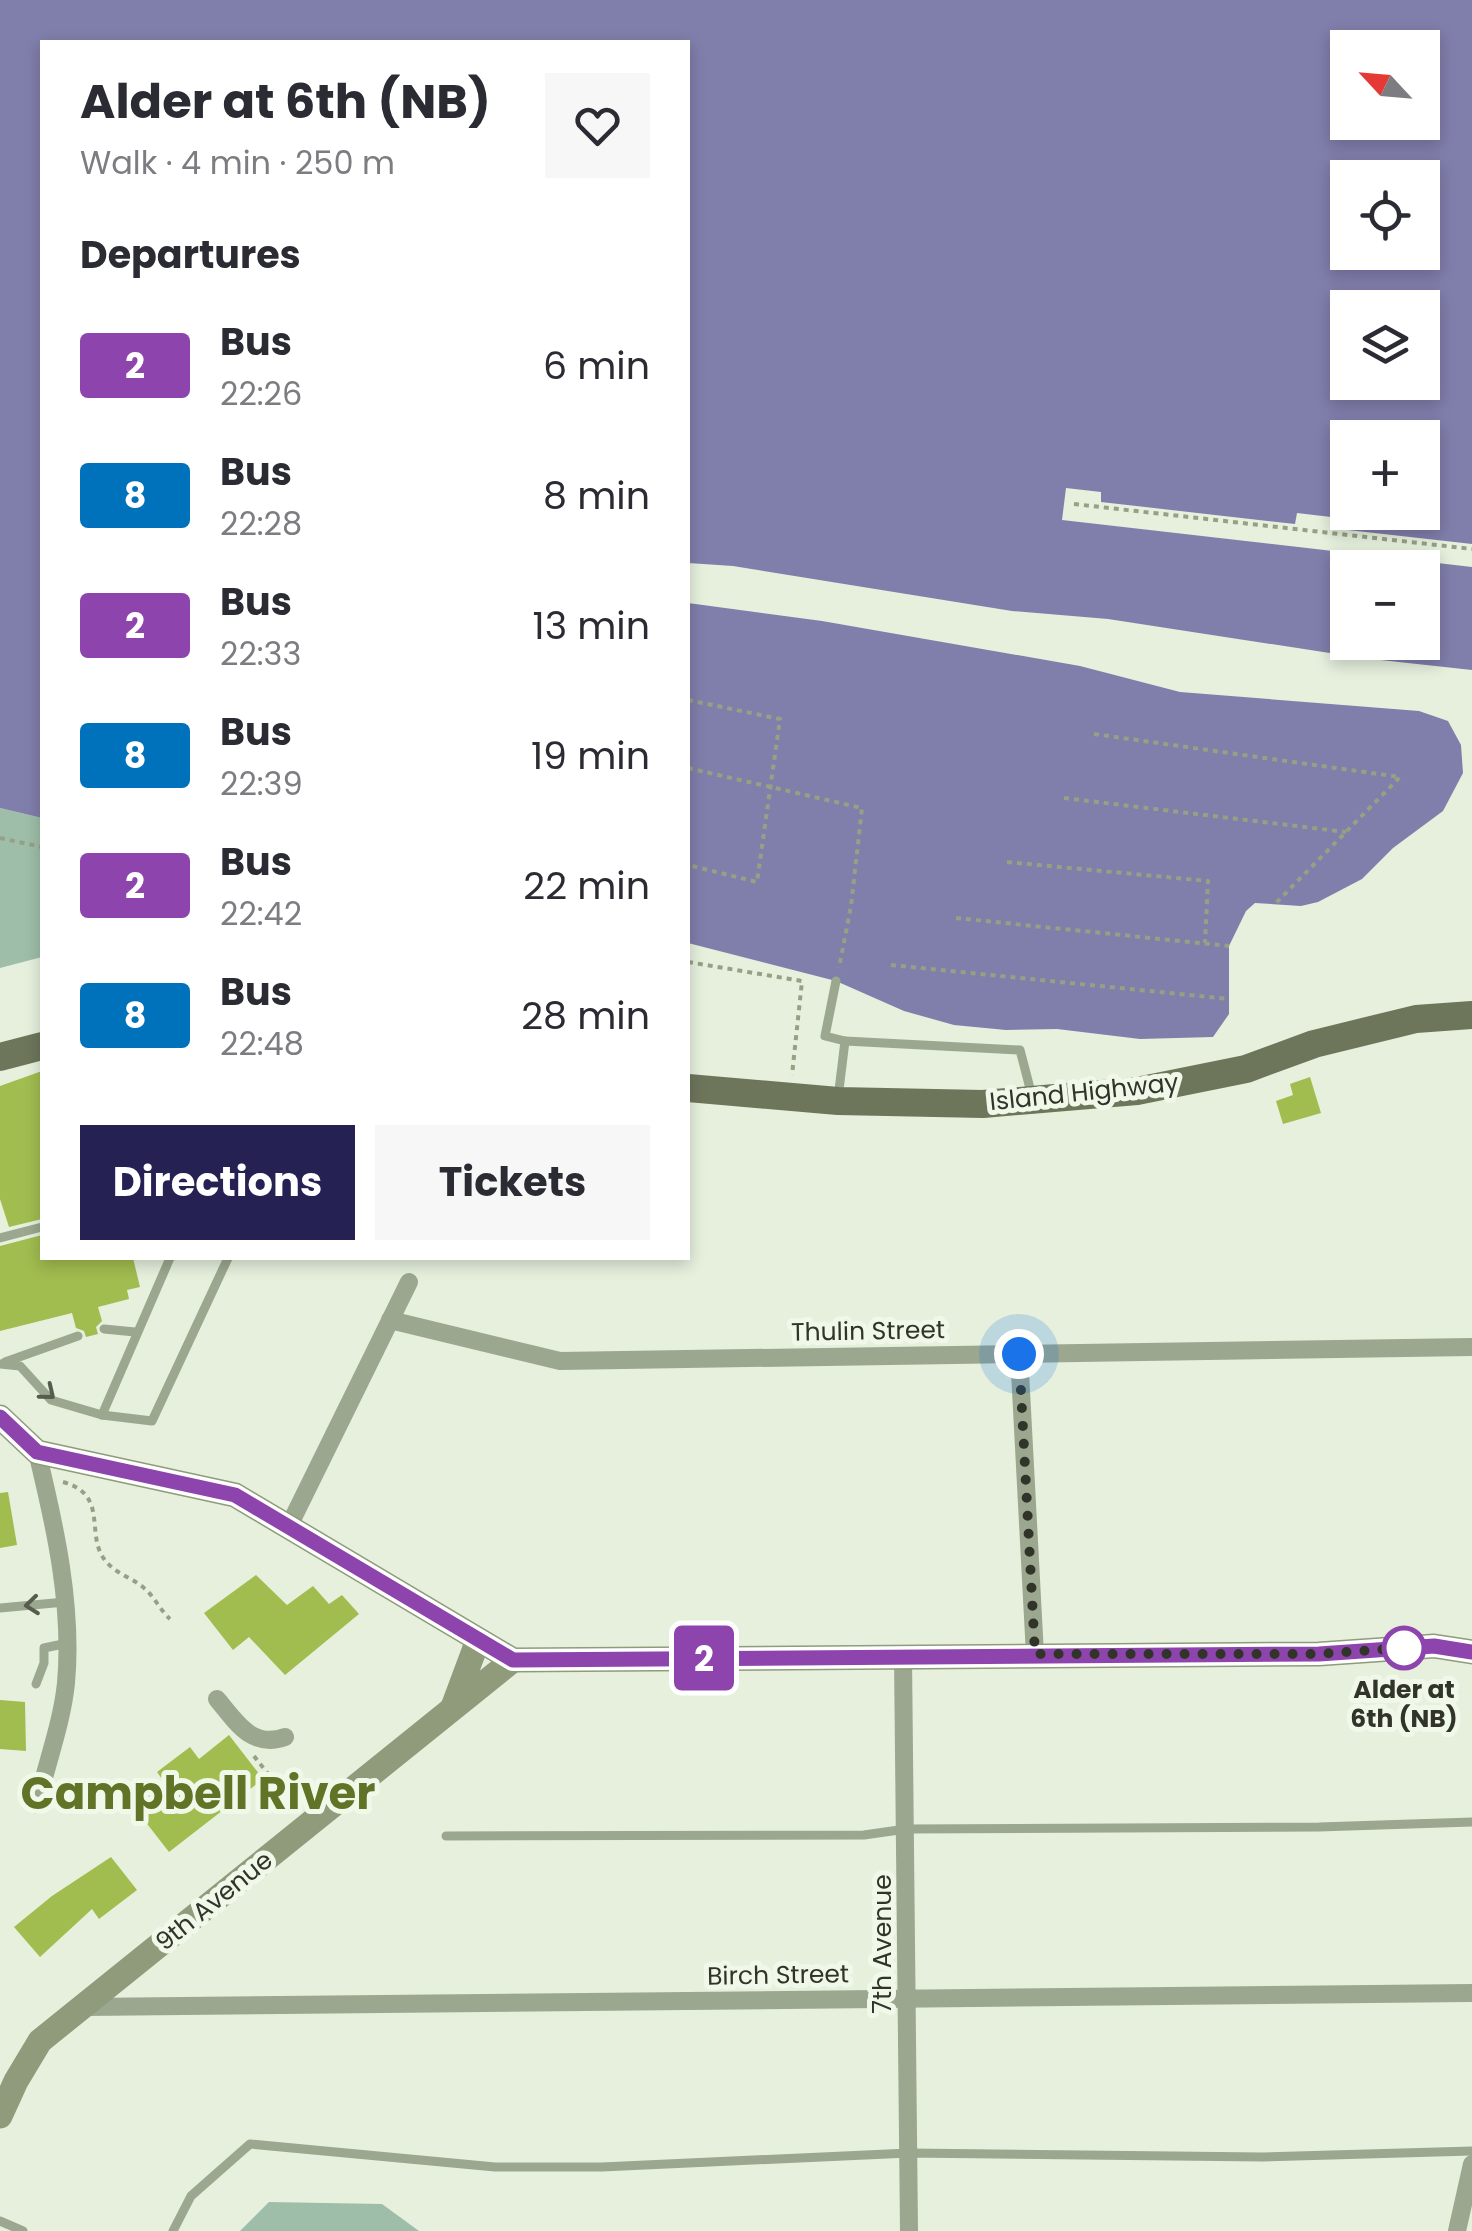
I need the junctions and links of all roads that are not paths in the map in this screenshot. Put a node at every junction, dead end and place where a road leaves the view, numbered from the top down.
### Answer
1 (836, 981) road end
2 (1472, 1015) edge
3 (845, 1041) junction
4 (40, 1046) edge
5 (0, 1056) edge
6 (690, 1088) edge
7 (838, 1100) junction
8 (1033, 1100) junction
9 (40, 1227) edge
10 (0, 1238) edge
11 (169, 1260) edge
12 (227, 1260) edge
13 (409, 1282) dead end
14 (390, 1320) junction
15 (104, 1329) dead end
16 (136, 1332) junction
17 (78, 1336) dead end
18 (1472, 1347) edge
19 (1019, 1354) junction
20 (2, 1364) edge
21 (102, 1416) junction
22 (2, 1423) edge
23 (40, 1464) junction
24 (289, 1526) junction
25 (65, 1602) junction
26 (0, 1608) edge
27 (478, 1640) junction
28 (68, 1643) junction
29 (1472, 1652) edge
30 (1035, 1654) junction
31 (902, 1657) junction
32 (513, 1660) junction
33 (36, 1684) dead end
34 (217, 1700) dead end
35 (453, 1707) junction
36 (285, 1737) dead end
37 (37, 1805) dead end
38 (1472, 1822) edge
39 (906, 1830) junction
40 (446, 1836) dead end
41 (1472, 1993) edge
42 (906, 1999) junction
43 (85, 2007) junction
44 (0, 2116) edge
45 (909, 2152) junction
46 (1472, 2152) edge
47 (1472, 2164) edge
48 (0, 2220) edge
49 (24, 2231) edge
50 (173, 2231) edge
51 (909, 2231) edge
52 (1457, 2231) edge

1 - 3 lane
2 - 8 main road, Island Highway
3 - 7 lane
3 - 8 lane
4 - 5 main road
6 - 7 main road, Island Highway
7 - 8 main road, Island Highway
9 - 10 lane
11 - 16 lane
12 - 21 lane
13 - 14 street
14 - 19 street, Thulin Street
14 - 24 street
15 - 16 lane
16 - 21 lane
17 - 20 lane
18 - 19 street, Thulin Street
19 - 30 street
20 -> 21 lane
22 - 23 street
23 - 24 street
23 - 25 street
24 - 27 street
25 -> 26 lane
25 - 28 street
27 - 32 street
27 - 35 street
28 - 33 lane
28 - 37 street
29 - 30 street
30 - 31 street
31 - 32 street
31 - 39 street, 7th Avenue
32 - 35 street, 9th Avenue
34 - 36 street
35 - 43 street, 9th Avenue
38 - 39 lane
39 - 40 lane
39 - 42 street, 7th Avenue
41 - 42 street, Birch Street
42 - 43 street, Birch Street
42 - 45 street, 7th Avenue
43 - 44 street, 9th Avenue
45 - 46 lane
45 - 50 lane
45 - 51 street, 7th Avenue
47 - 52 street
48 - 49 lane

